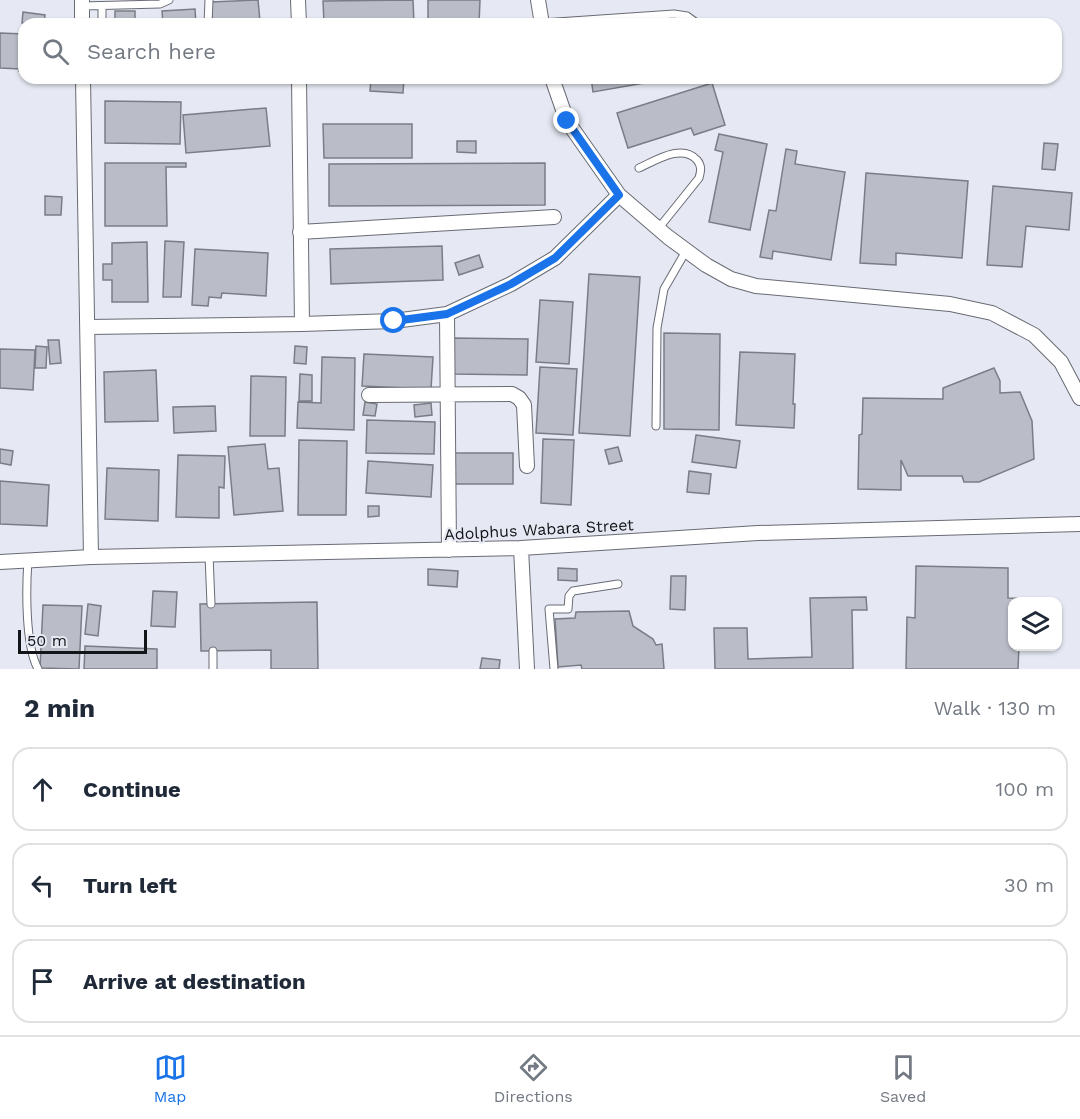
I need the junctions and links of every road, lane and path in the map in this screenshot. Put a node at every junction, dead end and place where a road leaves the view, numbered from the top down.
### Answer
1 (169, 0) edge
2 (210, 0) edge
3 (298, 0) edge
4 (538, 0) edge
5 (82, 3) edge
6 (102, 6) junction
7 (102, 18) edge
8 (208, 18) edge
9 (299, 18) edge
10 (541, 18) edge
11 (615, 18) edge
12 (691, 18) edge
13 (83, 84) edge
14 (299, 84) edge
15 (554, 84) edge
16 (639, 168) dead end
17 (619, 195) junction
18 (554, 217) dead end
19 (658, 229) junction
20 (300, 232) junction
21 (686, 251) junction
22 (447, 314) junction
23 (302, 324) junction
24 (88, 327) junction
25 (1076, 381) edge
26 (448, 394) junction
27 (369, 395) dead end
28 (1080, 398) edge
29 (656, 426) dead end
30 (527, 466) dead end
31 (1080, 524) edge
32 (521, 548) junction
33 (449, 550) junction
34 (209, 555) junction
35 (91, 557) junction
36 (28, 560) junction
37 (0, 562) edge
38 (618, 584) dead end
39 (211, 604) dead end
40 (213, 651) dead end
41 (38, 669) edge
42 (213, 669) edge
43 (528, 669) edge
44 (555, 669) edge

1 - 6 lane
2 - 8 lane
3 - 9 street
4 - 10 street
5 - 6 lane
6 - 7 lane
11 - 12 lane
13 - 24 street
14 - 20 street
15 - 17 street
16 - 19 lane
17 - 19 street
17 - 22 street
18 - 20 street
19 - 21 street
20 - 23 street
21 - 25 street
21 - 29 lane
22 - 23 street
22 - 26 street
23 - 24 street
24 - 35 street
25 - 28 street
26 - 27 street
26 - 30 street
26 - 33 street
31 - 32 street, Adolphus Wabara Street
32 - 33 street, Adolphus Wabara Street
32 - 43 street
33 - 34 street, Adolphus Wabara Street
34 - 35 street, Adolphus Wabara Street
34 - 39 lane
35 - 36 street, Adolphus Wabara Street
36 - 37 street, Adolphus Wabara Street
36 - 41 lane
38 - 44 lane
40 - 42 lane

